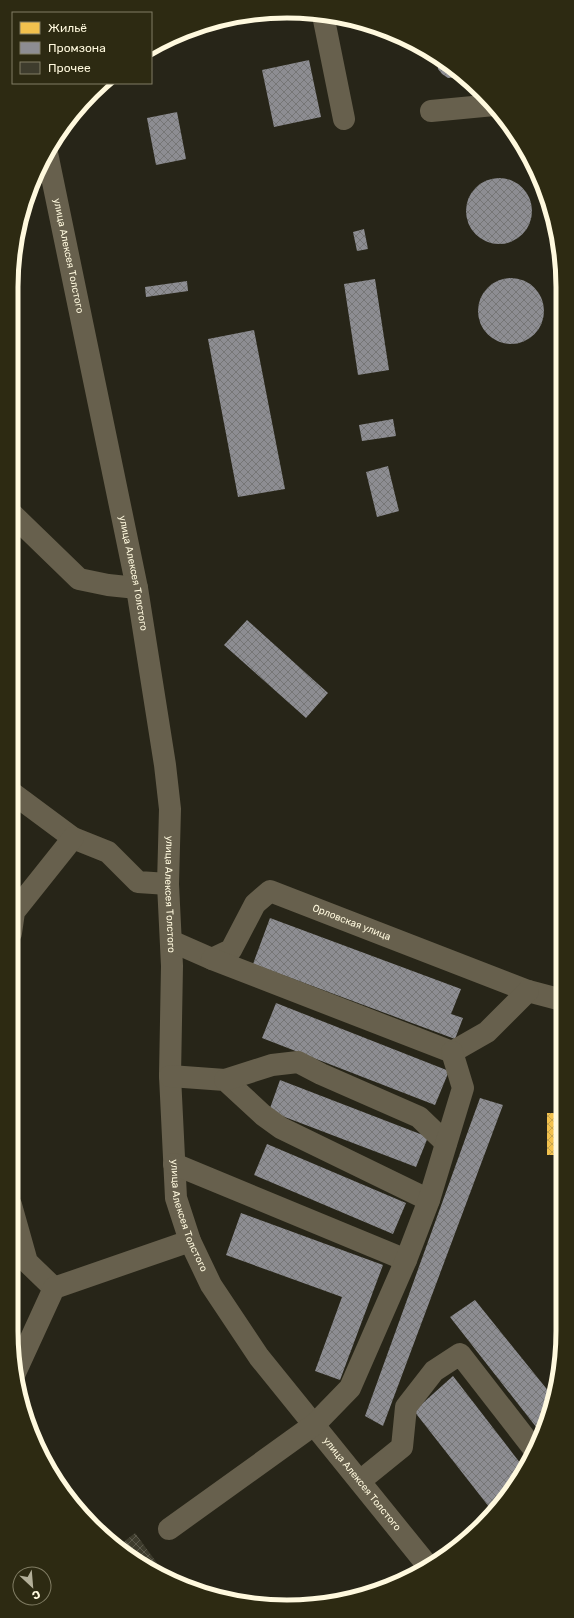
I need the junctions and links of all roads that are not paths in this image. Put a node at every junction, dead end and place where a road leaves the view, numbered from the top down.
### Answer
1 (324, 20) edge
2 (485, 106) edge
3 (431, 111) dead end
4 (344, 118) dead end
5 (49, 162) edge
6 (18, 520) edge
7 (136, 588) junction
8 (18, 797) edge
9 (74, 838) junction
10 (168, 884) junction
11 (18, 907) edge
12 (171, 941) junction
13 (212, 959) junction
14 (528, 991) junction
15 (556, 998) edge
16 (452, 1052) junction
17 (170, 1076) junction
18 (226, 1080) junction
19 (446, 1142) junction
20 (174, 1164) junction
21 (429, 1200) junction
22 (18, 1230) edge
23 (190, 1241) junction
24 (406, 1260) junction
25 (54, 1288) junction
26 (20, 1363) edge
27 (315, 1424) junction
28 (531, 1445) edge
29 (360, 1481) junction
30 (169, 1529) dead end
31 (425, 1562) edge

1 - 4 street
2 - 3 street
5 - 7 street, улица Алексея Толстого
6 - 7 street
7 - 10 street, улица Алексея Толстого
8 - 9 street
9 - 10 street
9 - 11 street
10 - 12 street, улица Алексея Толстого
12 - 13 street
12 - 17 street, улица Алексея Толстого
13 - 14 street, Орловская улица
13 - 16 street
14 - 15 street, Орловская улица
14 - 16 street
16 - 19 street
17 - 18 street
17 - 20 street, улица Алексея Толстого
18 - 19 street
18 - 21 street
19 - 21 street
20 - 23 street, улица Алексея Толстого
20 - 24 street
21 - 24 street
22 - 25 street
23 - 25 street
23 - 27 street, улица Алексея Толстого
24 - 27 street
25 - 26 street
27 - 29 street, улица Алексея Толстого
27 - 30 street
28 - 29 street
29 - 31 street, улица Алексея Толстого

